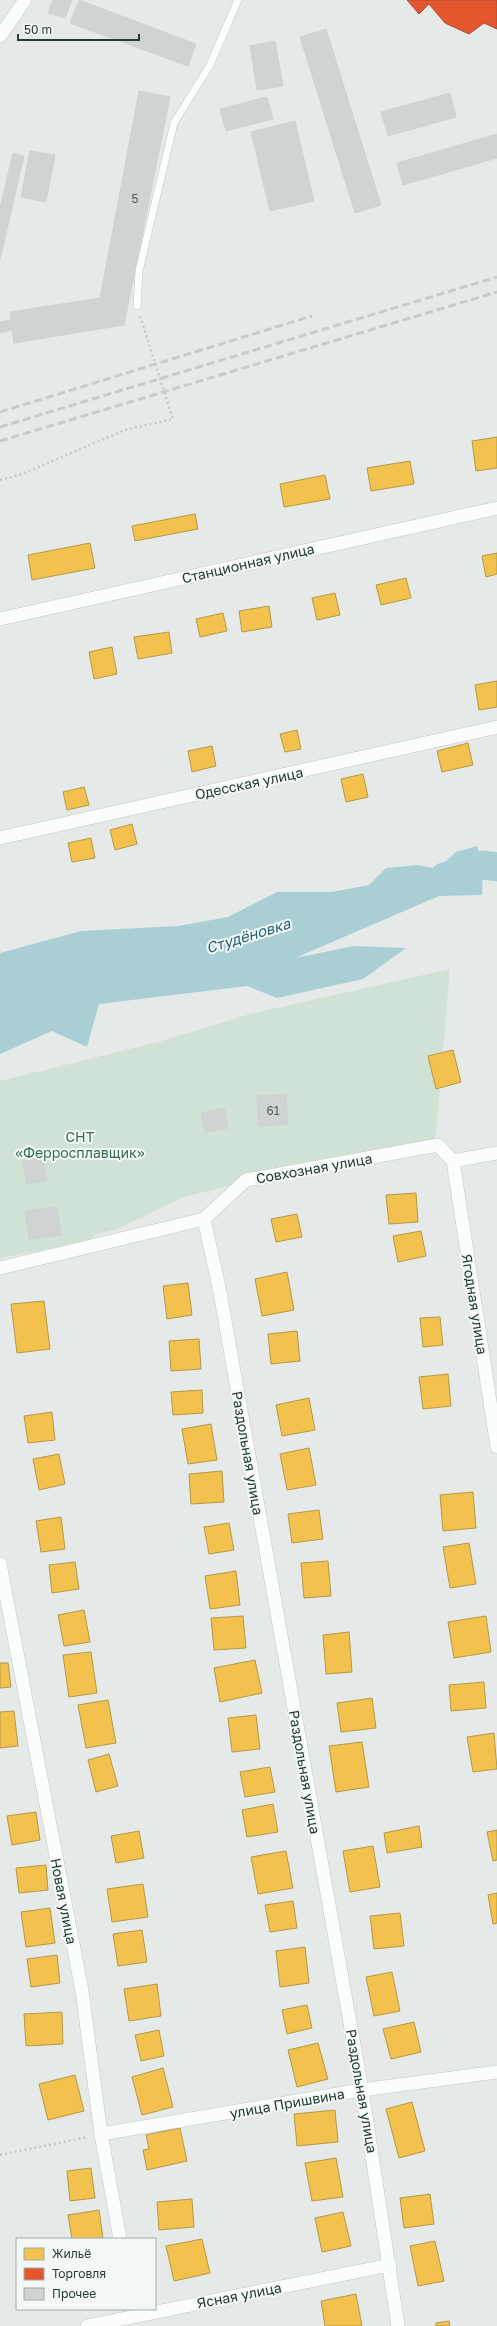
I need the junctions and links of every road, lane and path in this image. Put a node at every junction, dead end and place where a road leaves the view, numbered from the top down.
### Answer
1 (25, 0) edge
2 (238, 0) edge
3 (0, 36) edge
4 (137, 306) joint
5 (0, 480) edge
6 (497, 508) edge
7 (0, 619) edge
8 (497, 728) edge
9 (0, 838) edge
10 (497, 1153) edge
11 (453, 1161) junction
12 (204, 1219) junction
13 (0, 1268) edge
14 (497, 1447) edge
15 (0, 1564) edge
16 (497, 2072) edge
17 (362, 2090) junction
18 (100, 2134) junction
19 (0, 2155) edge
20 (120, 2238) edge
21 (390, 2265) junction
22 (156, 2309) edge
23 (149, 2310) edge
24 (133, 2313) edge
25 (87, 2326) edge
26 (398, 2326) edge

1 - 3 street
2 - 4 lane
4 - 5 path
6 - 7 street, Станционная улица
8 - 9 street, Одесская улица
10 - 11 street
11 - 12 street, Совхозная улица
11 - 14 street, Ягодная улица
12 - 13 street, Совхозная улица
12 - 17 street, Раздольная улица
15 - 18 street, Новая улица
16 - 17 street, улица Пришвина
17 - 18 street, улица Пришвина
17 - 21 street, Раздольная улица
18 - 19 path
18 - 20 street, Новая улица
21 - 22 street, Ясная улица
21 - 26 street, Раздольная улица
23 - 24 street, Ясная улица
24 - 25 street, Ясная улица

